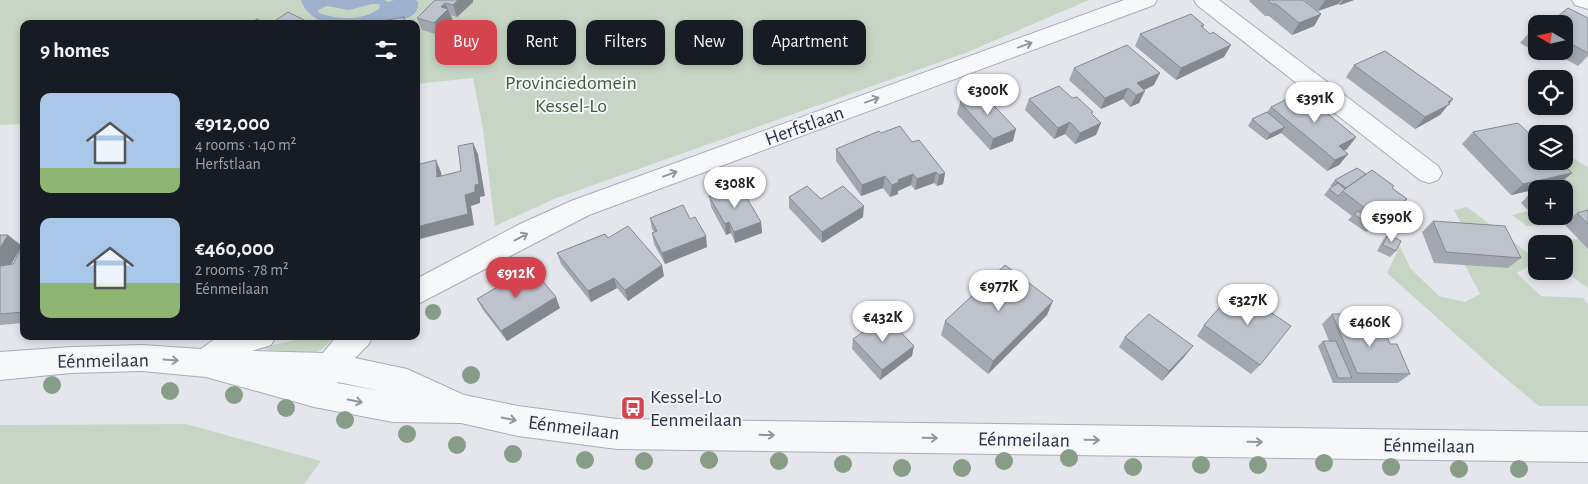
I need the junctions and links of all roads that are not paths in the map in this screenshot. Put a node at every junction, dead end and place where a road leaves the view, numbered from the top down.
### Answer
1 (1146, 0) edge
2 (1204, 0) edge
3 (1583, 0) edge
4 (1588, 2) edge
5 (1429, 173) dead end
6 (420, 291) edge
7 (243, 340) edge
8 (354, 340) edge
9 (206, 363) junction
10 (0, 366) edge
11 (331, 367) junction
12 (314, 393) junction
13 (461, 409) junction
14 (1588, 447) edge

6 -> 1 street, Herfstlaan
2 - 5 street
3 - 4 street
7 - 9 street
8 - 11 street
10 -> 9 street, Eénmeilaan
9 - 11 street, Eénmeilaan
9 - 12 street, Eénmeilaan
11 - 12 street
11 - 13 street, Eénmeilaan
12 -> 13 street, Eénmeilaan
13 -> 14 street, Eénmeilaan

